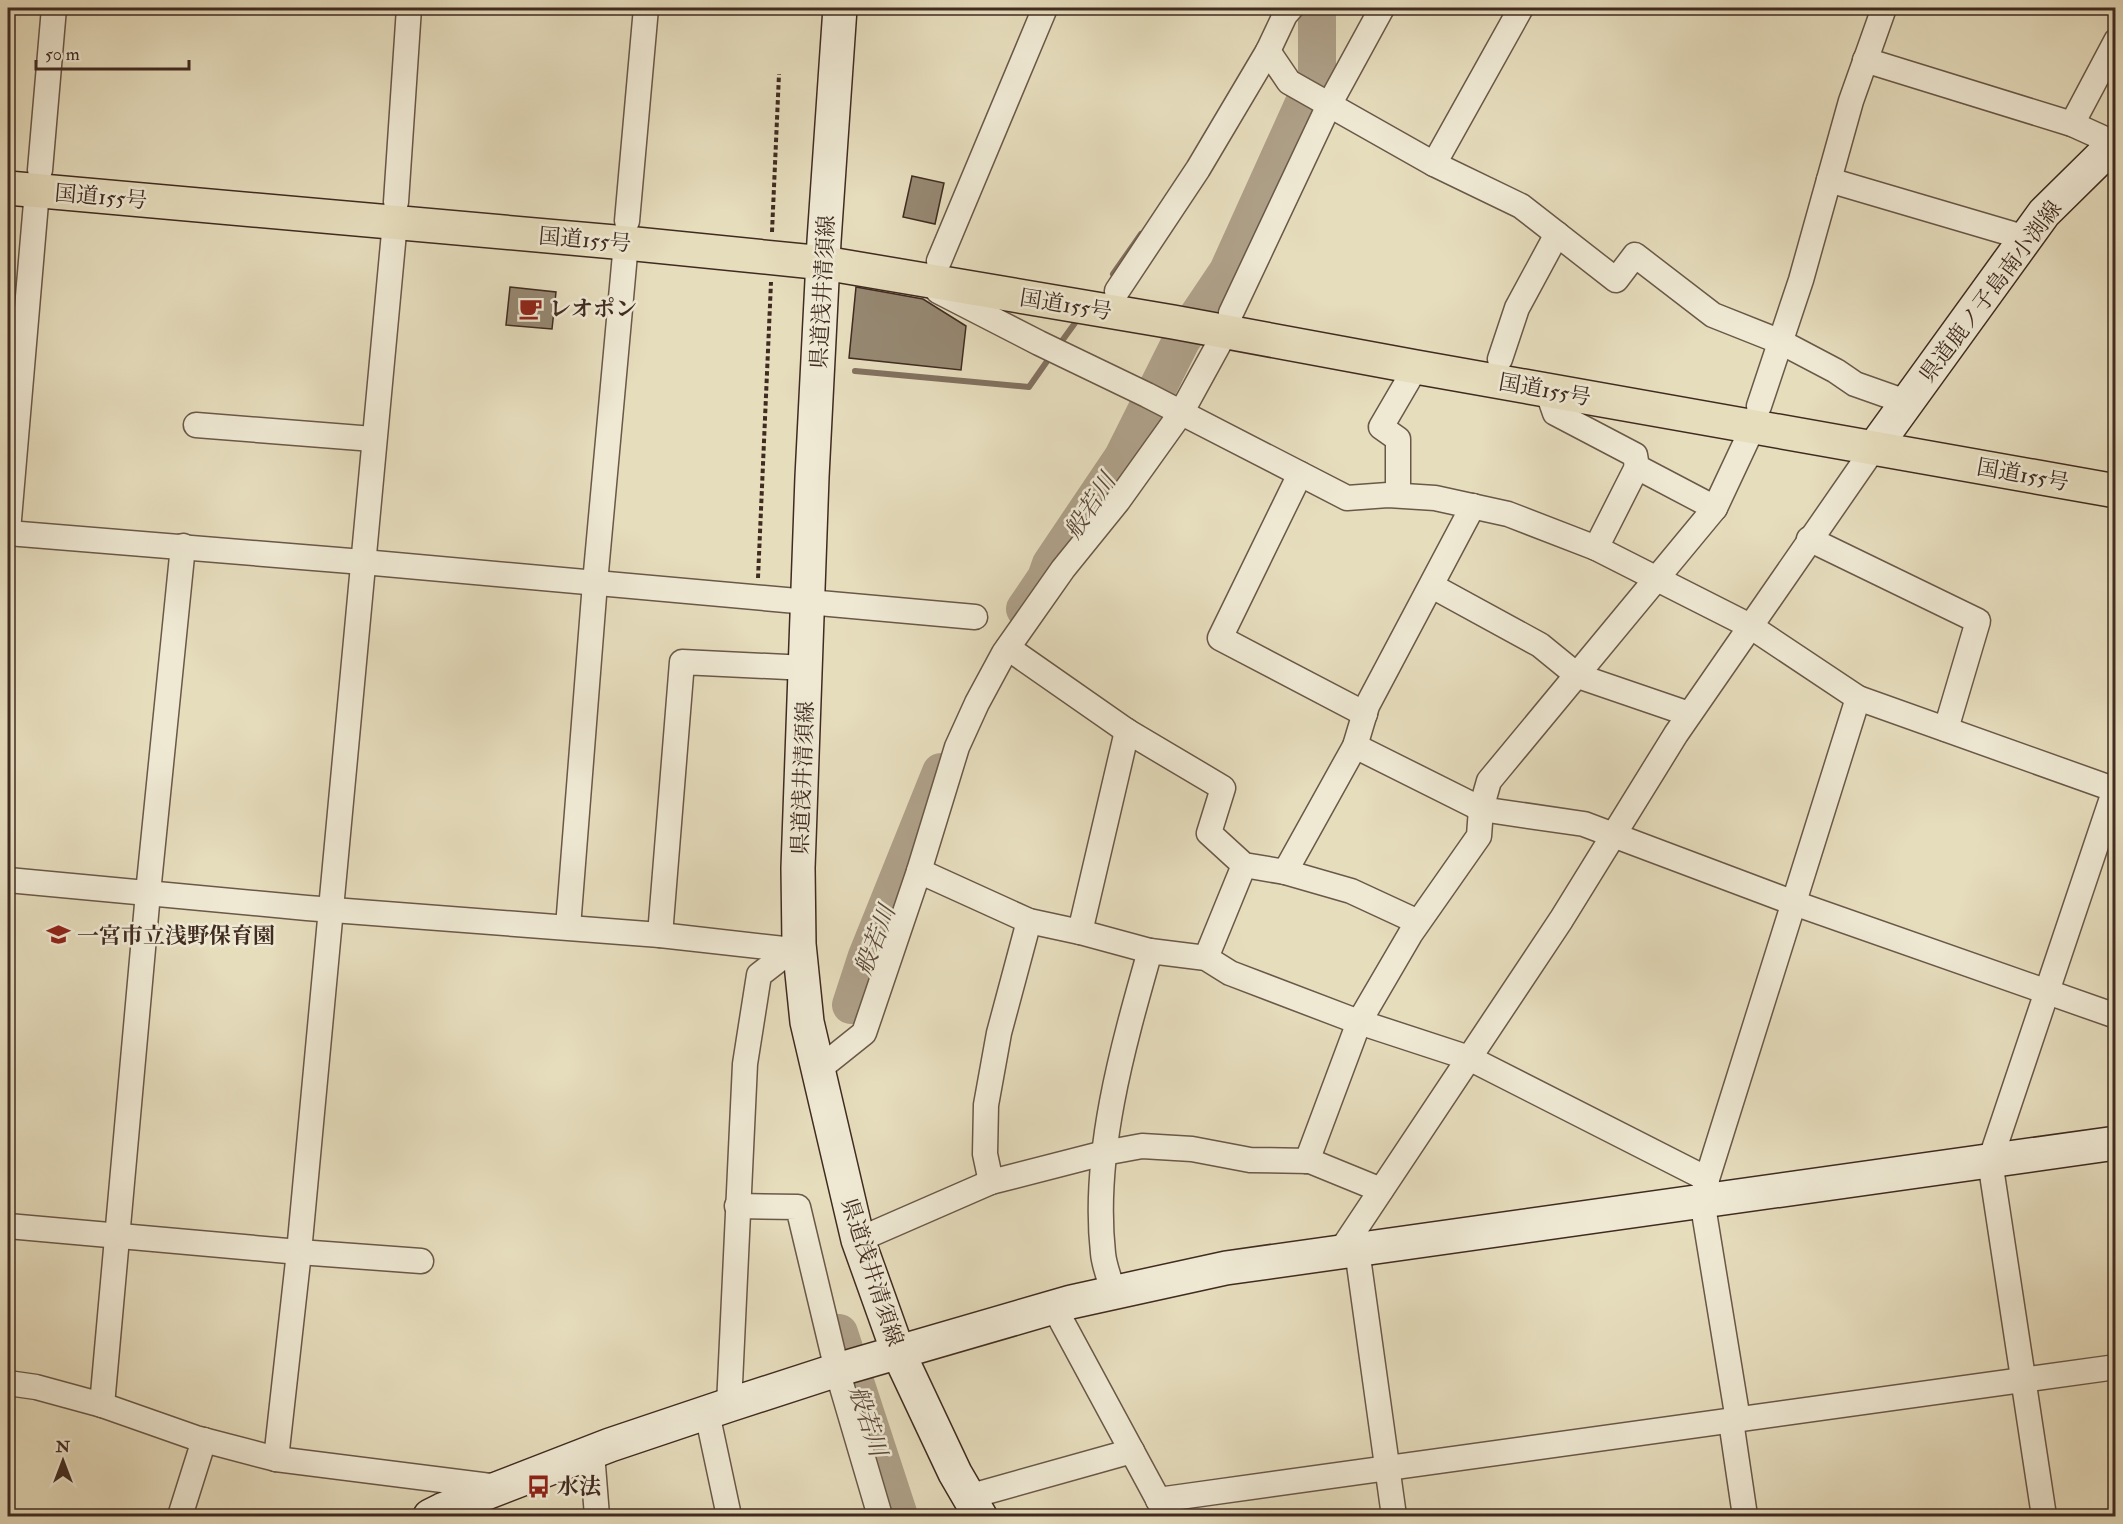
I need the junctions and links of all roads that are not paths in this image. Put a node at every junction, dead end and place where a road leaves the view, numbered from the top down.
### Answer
1 (54, 8) edge
2 (410, 8) edge
3 (646, 8) edge
4 (840, 8) edge
5 (1045, 8) edge
6 (1291, 8) edge
7 (1382, 8) edge
8 (1521, 8) edge
9 (1884, 8) edge
10 (2115, 41) edge
11 (1268, 51) junction
12 (1865, 60) junction
13 (1324, 103) junction
14 (2072, 124) junction
15 (2115, 143) edge
16 (1434, 164) junction
17 (8, 167) edge
18 (1829, 180) junction
19 (28, 183) edge
20 (395, 212) junction
21 (627, 232) junction
22 (1557, 234) junction
23 (2026, 238) junction
24 (824, 252) junction
25 (937, 272) junction
26 (1117, 291) junction
27 (1176, 312) junction
28 (1225, 322) junction
29 (1781, 342) junction
30 (1500, 359) junction
31 (1416, 367) junction
32 (1547, 390) junction
33 (1178, 411) junction
34 (1756, 416) junction
35 (196, 424) dead end
36 (1889, 426) junction
37 (373, 439) junction
38 (1637, 467) junction
39 (2115, 469) edge
40 (1300, 474) junction
41 (2115, 490) edge
42 (1398, 495) junction
43 (1473, 506) junction
44 (1715, 508) junction
45 (8, 532) edge
46 (1809, 539) junction
47 (183, 546) junction
48 (1596, 548) junction
49 (363, 562) junction
50 (1658, 578) junction
51 (595, 583) junction
52 (1432, 585) junction
53 (808, 600) junction
54 (975, 616) dead end
55 (1750, 626) junction
56 (1008, 648) junction
57 (807, 668) junction
58 (1578, 676) junction
59 (1858, 698) junction
60 (1365, 714) junction
61 (1689, 714) junction
62 (1946, 729) junction
63 (1127, 731) junction
64 (1354, 746) junction
65 (2115, 790) edge
66 (1481, 808) junction
67 (1614, 834) junction
68 (1244, 865) junction
69 (919, 871) junction
70 (1285, 872) junction
71 (8, 880) edge
72 (148, 893) junction
73 (1794, 903) junction
74 (331, 910) junction
75 (1029, 921) junction
76 (1418, 922) junction
77 (568, 927) junction
78 (1080, 932) junction
79 (660, 935) junction
80 (796, 947) junction
81 (1150, 951) junction
82 (1206, 958) junction
83 (2047, 991) junction
84 (2115, 1016) edge
85 (1359, 1022) junction
86 (1469, 1058) junction
87 (819, 1069) junction
88 (2115, 1143) edge
89 (1104, 1153) junction
90 (1307, 1161) junction
91 (1990, 1161) junction
92 (991, 1182) junction
93 (1704, 1189) junction
94 (1381, 1190) junction
95 (737, 1206) junction
96 (8, 1226) edge
97 (117, 1235) junction
98 (858, 1240) junction
99 (1348, 1251) junction
100 (299, 1252) junction
101 (421, 1261) dead end
102 (1114, 1293) junction
103 (1054, 1307) junction
104 (886, 1356) junction
105 (2115, 1367) edge
106 (837, 1370) junction
107 (2024, 1380) junction
108 (8, 1383) edge
109 (102, 1405) junction
110 (718, 1409) junction
111 (1734, 1420) junction
112 (204, 1440) junction
113 (1132, 1451) junction
114 (592, 1453) junction
115 (276, 1460) junction
116 (1387, 1467) junction
117 (501, 1487) junction
118 (974, 1507) edge
119 (1162, 1508) edge
120 (445, 1513) edge
121 (180, 1516) edge
122 (597, 1516) edge
123 (729, 1516) edge
124 (880, 1516) edge
125 (1395, 1516) edge
126 (1745, 1516) edge
127 (2044, 1516) edge

1 - 19 street
2 - 20 street
3 - 21 street
4 - 24 main road, 県道浅井清須線
5 - 25 street
6 - 11 street
7 - 13 street
8 - 16 street
9 - 12 street
10 - 14 street
11 - 13 street
11 - 26 street
12 - 14 street
12 - 18 street
13 - 16 street
13 - 28 street
14 - 15 street
15 - 23 main road, 県道鹿ノ子島南小渕線
16 - 22 street
17 - 19 highway, 国道155号
18 - 23 street
18 - 29 street
19 - 20 highway, 国道155号
19 - 45 street
20 - 21 highway, 国道155号
20 - 37 street
21 - 24 highway, 国道155号
21 - 51 street
22 - 29 street
22 - 30 street
23 - 36 main road, 県道鹿ノ子島南小渕線
24 - 25 highway, 国道155号
24 - 53 main road, 県道浅井清須線
25 - 26 highway, 国道155号
25 - 27 highway, 国道155号
25 - 33 street
26 - 27 highway, 国道155号
27 - 28 highway, 国道155号
28 - 30 highway, 国道155号
28 - 31 highway, 国道155号
28 - 33 street
29 - 34 street
29 - 36 street
30 - 34 highway, 国道155号
31 - 32 highway, 国道155号
31 - 42 street
32 - 34 highway, 国道155号
32 - 38 street
33 - 40 street
33 - 56 street
34 - 36 highway, 国道155号
34 - 44 street
35 - 37 street
36 - 39 highway, 国道155号
36 - 41 highway, 国道155号
36 - 46 street
37 - 49 street
38 - 44 street
38 - 48 street
40 - 42 street
40 - 60 street
42 - 43 street
43 - 48 street
43 - 52 street
44 - 50 street
45 - 47 street
46 - 55 street
46 - 62 street
47 - 49 street
47 - 72 street
48 - 50 street
49 - 51 street
49 - 74 street
50 - 55 street
50 - 58 street
51 - 53 street
51 - 77 street
52 - 58 street
52 - 60 street
53 - 54 street
53 - 57 main road, 県道浅井清須線
55 - 59 street
55 - 61 street
56 - 63 street
56 - 69 street
57 - 79 street
57 - 80 main road, 県道浅井清須線
58 - 61 street
58 - 66 street
59 - 62 street
59 - 73 street
60 - 64 street
61 - 67 street
62 - 65 street
63 - 68 street
63 - 78 street
64 - 66 street
64 - 70 street
65 - 83 street
66 - 67 street
66 - 76 street
67 - 73 street
67 - 86 street
68 - 70 street
68 - 82 street
69 - 75 street
69 - 87 street
70 - 76 street
71 - 72 street
72 - 74 street
72 - 97 street
73 - 83 street
73 - 93 street
74 - 77 street
74 - 100 street
75 - 78 street
75 - 92 street
76 - 85 street
77 - 79 street
78 - 81 street
79 - 80 street
80 - 87 main road, 県道浅井清須線
80 - 95 street
81 - 82 street
81 - 89 street
82 - 85 street
83 - 84 street
83 - 91 street
85 - 86 street
85 - 90 street
86 - 93 street
86 - 94 street
87 - 98 main road, 県道浅井清須線
88 - 91 main road
89 - 90 street
89 - 92 street
89 - 102 street
90 - 94 street
91 - 93 main road
91 - 107 street
92 - 98 street
93 - 99 main road
93 - 111 street
94 - 99 street
95 - 106 street
95 - 110 street
96 - 97 street
97 - 100 street
97 - 109 street
98 - 104 main road, 県道浅井清須線
99 - 102 main road
99 - 116 street
100 - 101 street
100 - 115 street
102 - 103 main road
103 - 104 main road
103 - 113 street
104 - 106 main road
104 - 118 main road, 県道浅井清須線
105 - 107 street
106 - 110 main road
106 - 124 street
107 - 111 street
107 - 127 street
108 - 109 street
109 - 112 street
110 - 114 main road
110 - 123 street
111 - 116 street
111 - 126 street
112 - 115 street
112 - 121 street
113 - 118 street
113 - 119 street
114 - 117 main road
114 - 122 street
115 - 117 street
116 - 119 street
116 - 125 street
117 - 120 main road

